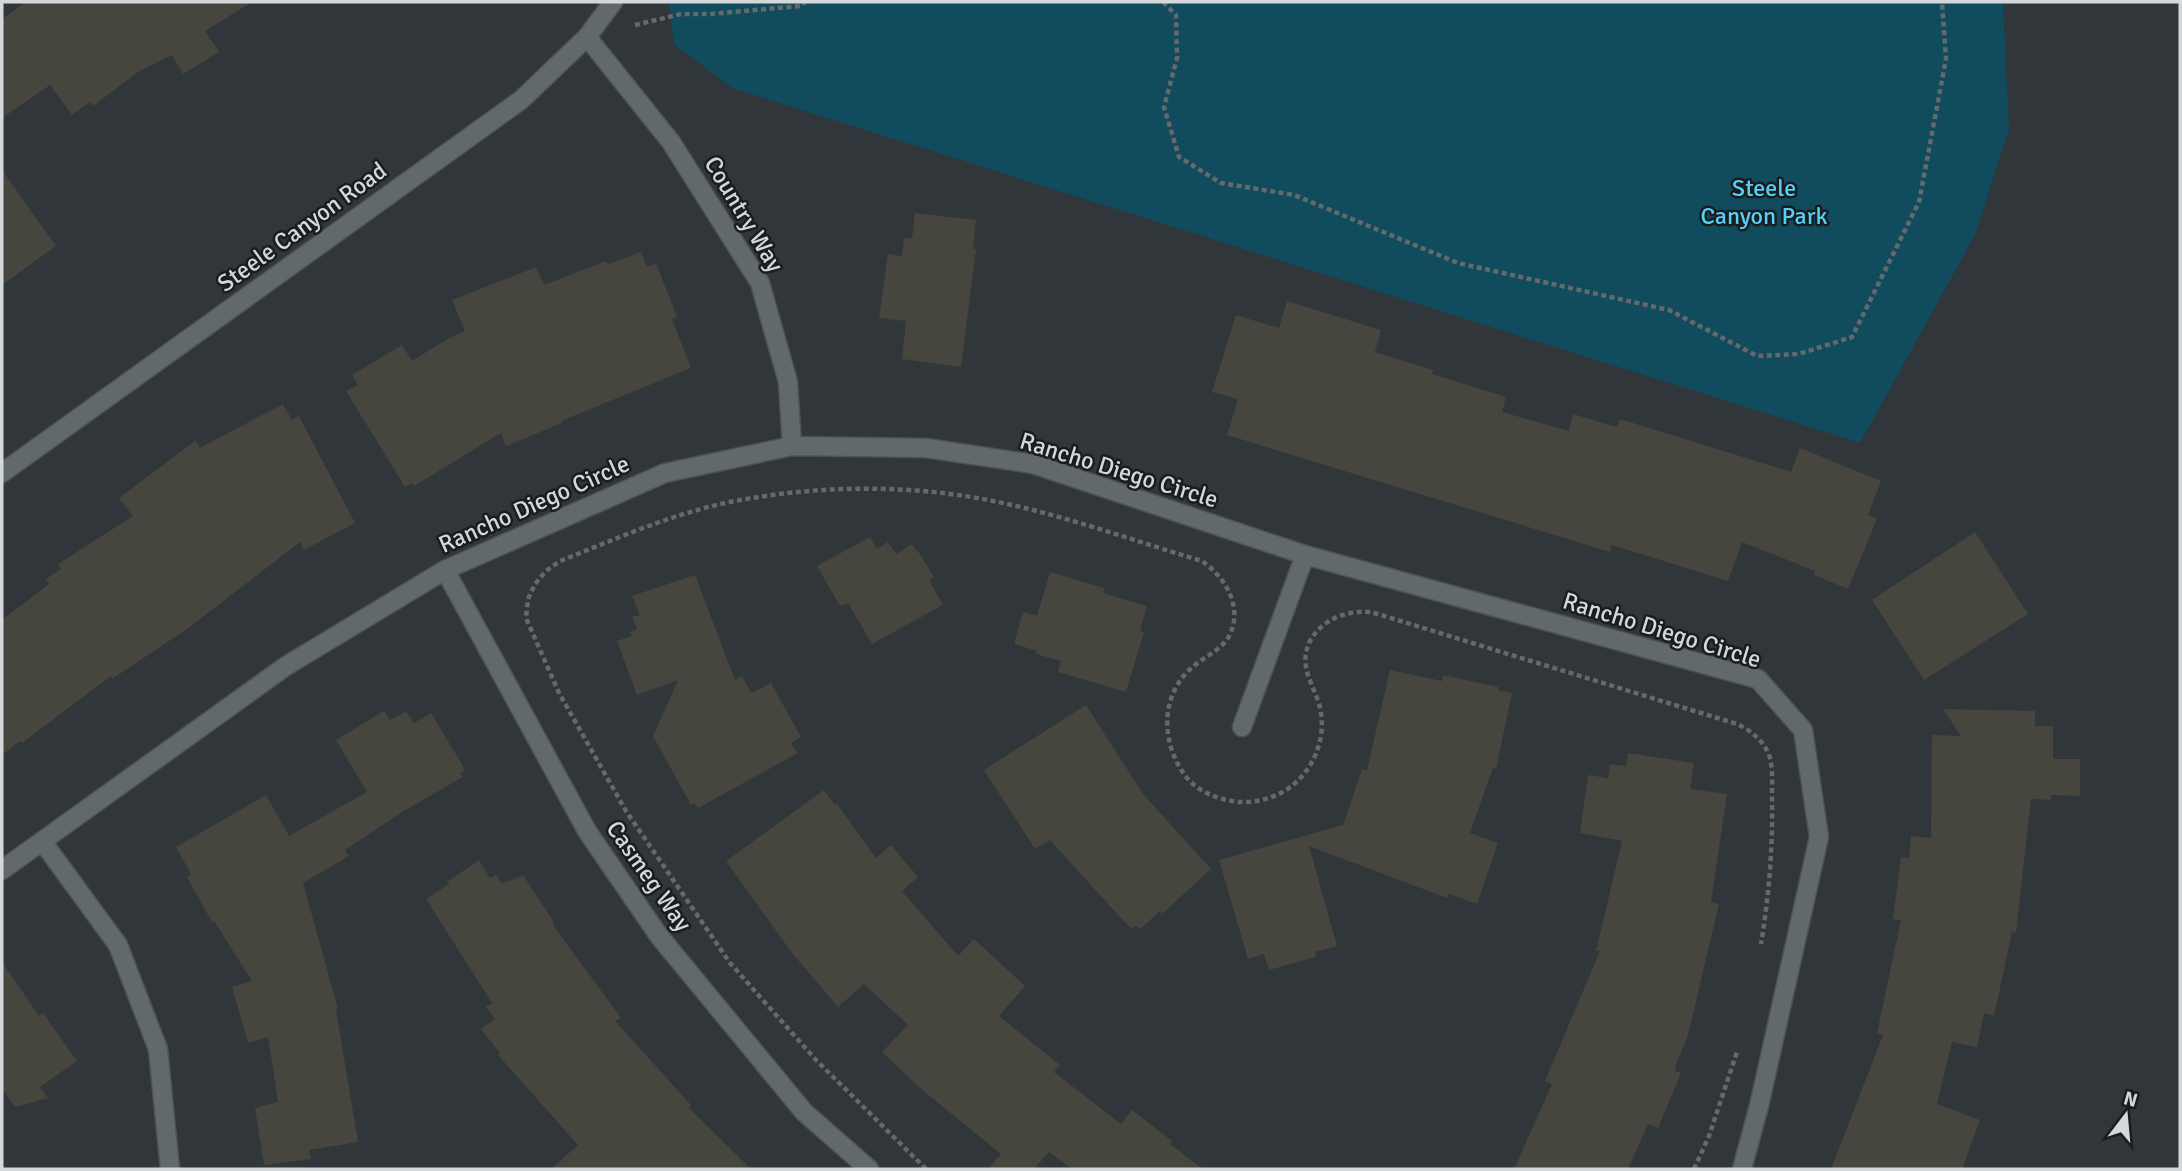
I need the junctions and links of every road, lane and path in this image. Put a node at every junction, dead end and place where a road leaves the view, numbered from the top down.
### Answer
1 (613, 2) edge
2 (805, 2) edge
3 (1163, 2) edge
4 (1942, 2) edge
5 (587, 37) junction
6 (792, 446) junction
7 (2, 472) edge
8 (1305, 555) junction
9 (445, 570) junction
10 (1242, 727) dead end
11 (42, 841) junction
12 (2, 870) edge
13 (1760, 951) dead end
14 (1738, 1048) dead end
15 (170, 1169) edge
16 (869, 1169) edge
17 (926, 1169) edge
18 (1695, 1169) edge
19 (1742, 1169) edge

1 - 5 street, Steele Canyon Road
2 - 5 path
3 - 4 path
5 - 6 street, Country Way
5 - 7 street, Steele Canyon Road
6 - 8 street, Rancho Diego Circle
6 - 9 street, Rancho Diego Circle
8 - 10 street
8 - 19 street, Rancho Diego Circle
9 - 11 street, Rancho Diego Circle
9 - 16 street, Casmeg Way
11 - 12 street, Rancho Diego Circle
11 - 15 street
13 - 17 path
14 - 18 path

